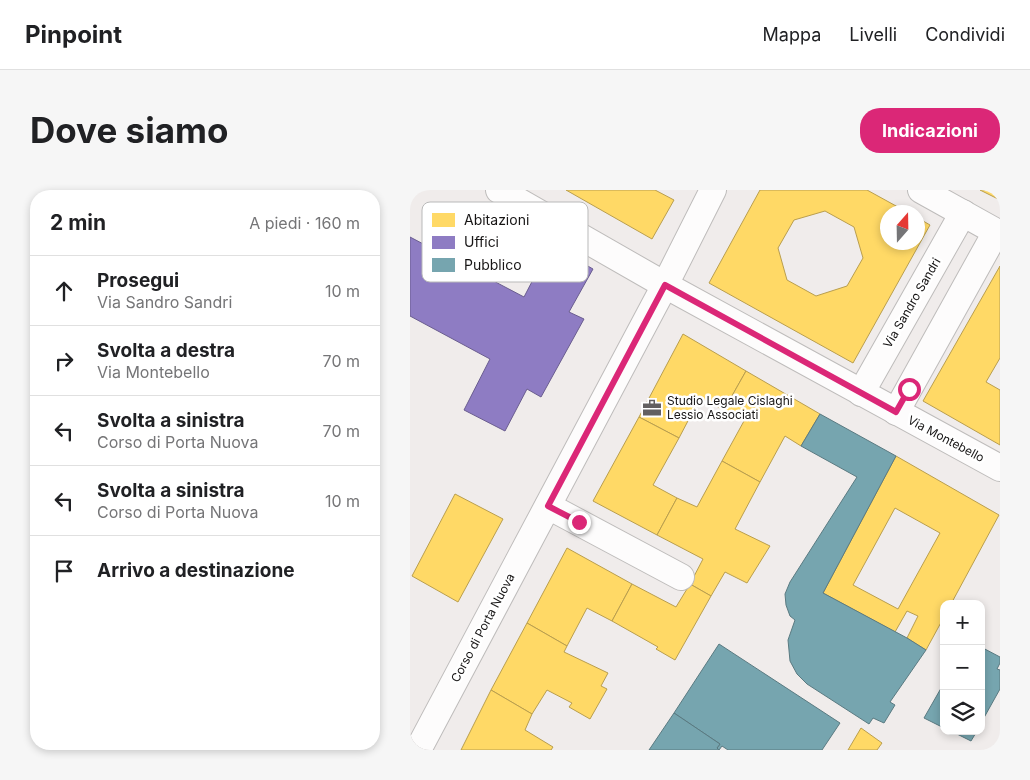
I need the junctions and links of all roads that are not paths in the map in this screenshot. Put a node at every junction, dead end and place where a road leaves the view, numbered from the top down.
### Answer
1 (499, 190) edge
2 (713, 190) edge
3 (921, 190) edge
4 (520, 202) edge
5 (963, 214) junction
6 (998, 233) edge
7 (588, 241) edge
8 (665, 285) junction
9 (862, 393) junction
10 (896, 412) junction
11 (1000, 468) edge
12 (548, 506) junction
13 (681, 577) dead end
14 (418, 750) edge

1 - 4 street, Via Montebello
2 - 8 street, Corso di Porta Nuova
3 - 5 street
5 - 6 street
5 - 9 street, Via Sandro Sandri
6 - 10 street
7 - 8 street, Via Montebello
8 - 9 street, Via Montebello
8 - 12 street, Corso di Porta Nuova
9 - 10 street, Via Montebello
10 - 11 street, Via Montebello
12 - 13 street
12 - 14 street, Corso di Porta Nuova

